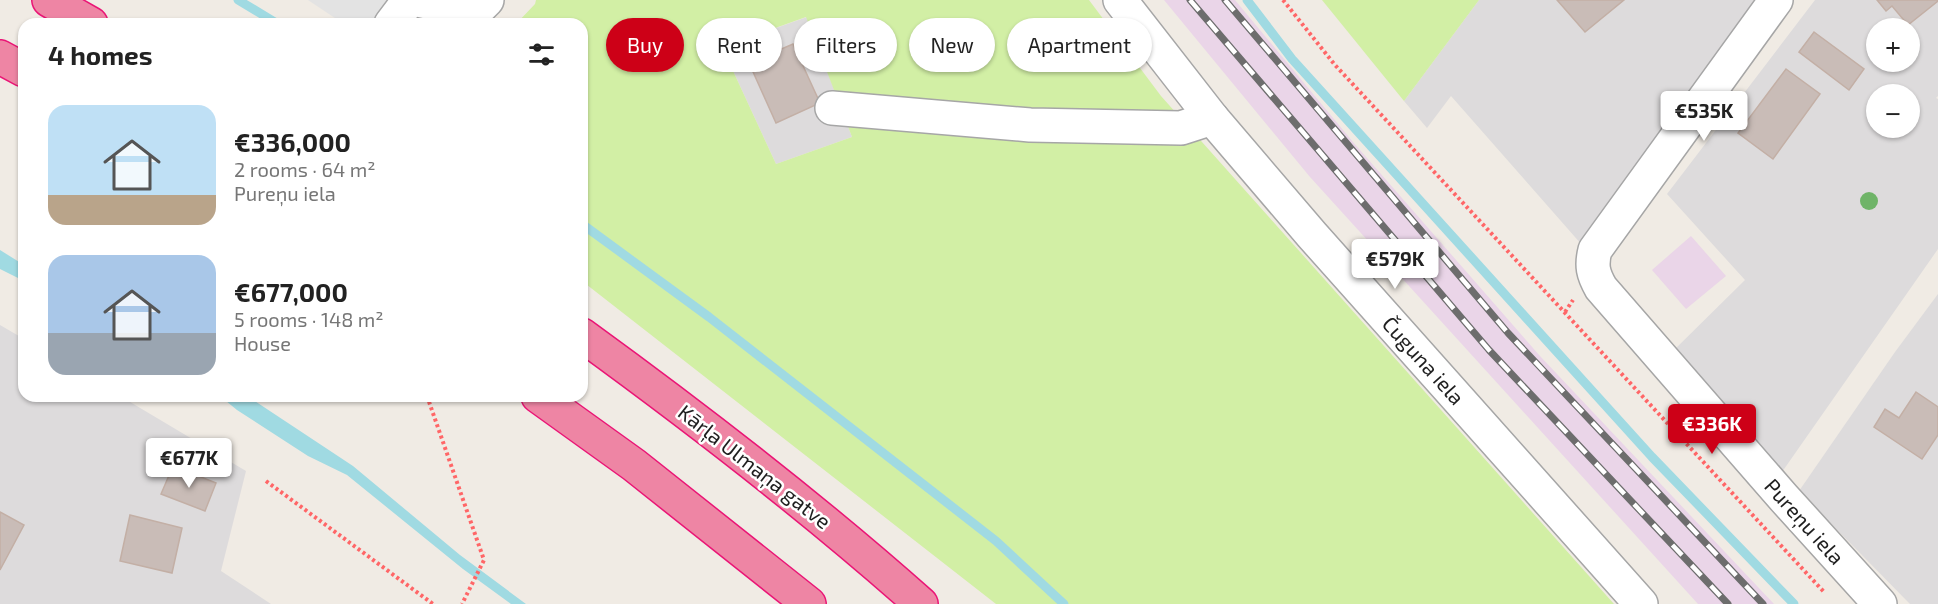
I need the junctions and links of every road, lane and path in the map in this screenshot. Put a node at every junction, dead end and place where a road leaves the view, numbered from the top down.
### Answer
1 (49, 0) edge
2 (409, 0) edge
3 (418, 0) edge
4 (487, 0) edge
5 (1120, 0) edge
6 (1283, 0) edge
7 (1776, 0) edge
8 (80, 18) edge
9 (396, 18) edge
10 (0, 57) edge
11 (18, 67) edge
12 (832, 108) dead end
13 (1212, 118) junction
14 (588, 339) edge
15 (429, 402) edge
16 (546, 402) edge
17 (266, 481) dead end
18 (1827, 595) dead end
19 (798, 601) edge
20 (433, 604) edge
21 (462, 604) edge
22 (921, 604) edge
23 (1641, 604) edge
24 (1881, 604) edge

1 - 8 highway
2 - 9 street
3 - 4 street
5 - 13 street, Čuguna iela
6 - 18 path
7 - 24 street, Pureņu iela
10 - 11 highway
12 - 13 street
13 - 23 street, Čuguna iela
14 - 22 highway, Kārļa Ulmaņa gatve
15 - 21 path
16 - 19 highway
17 - 20 path

